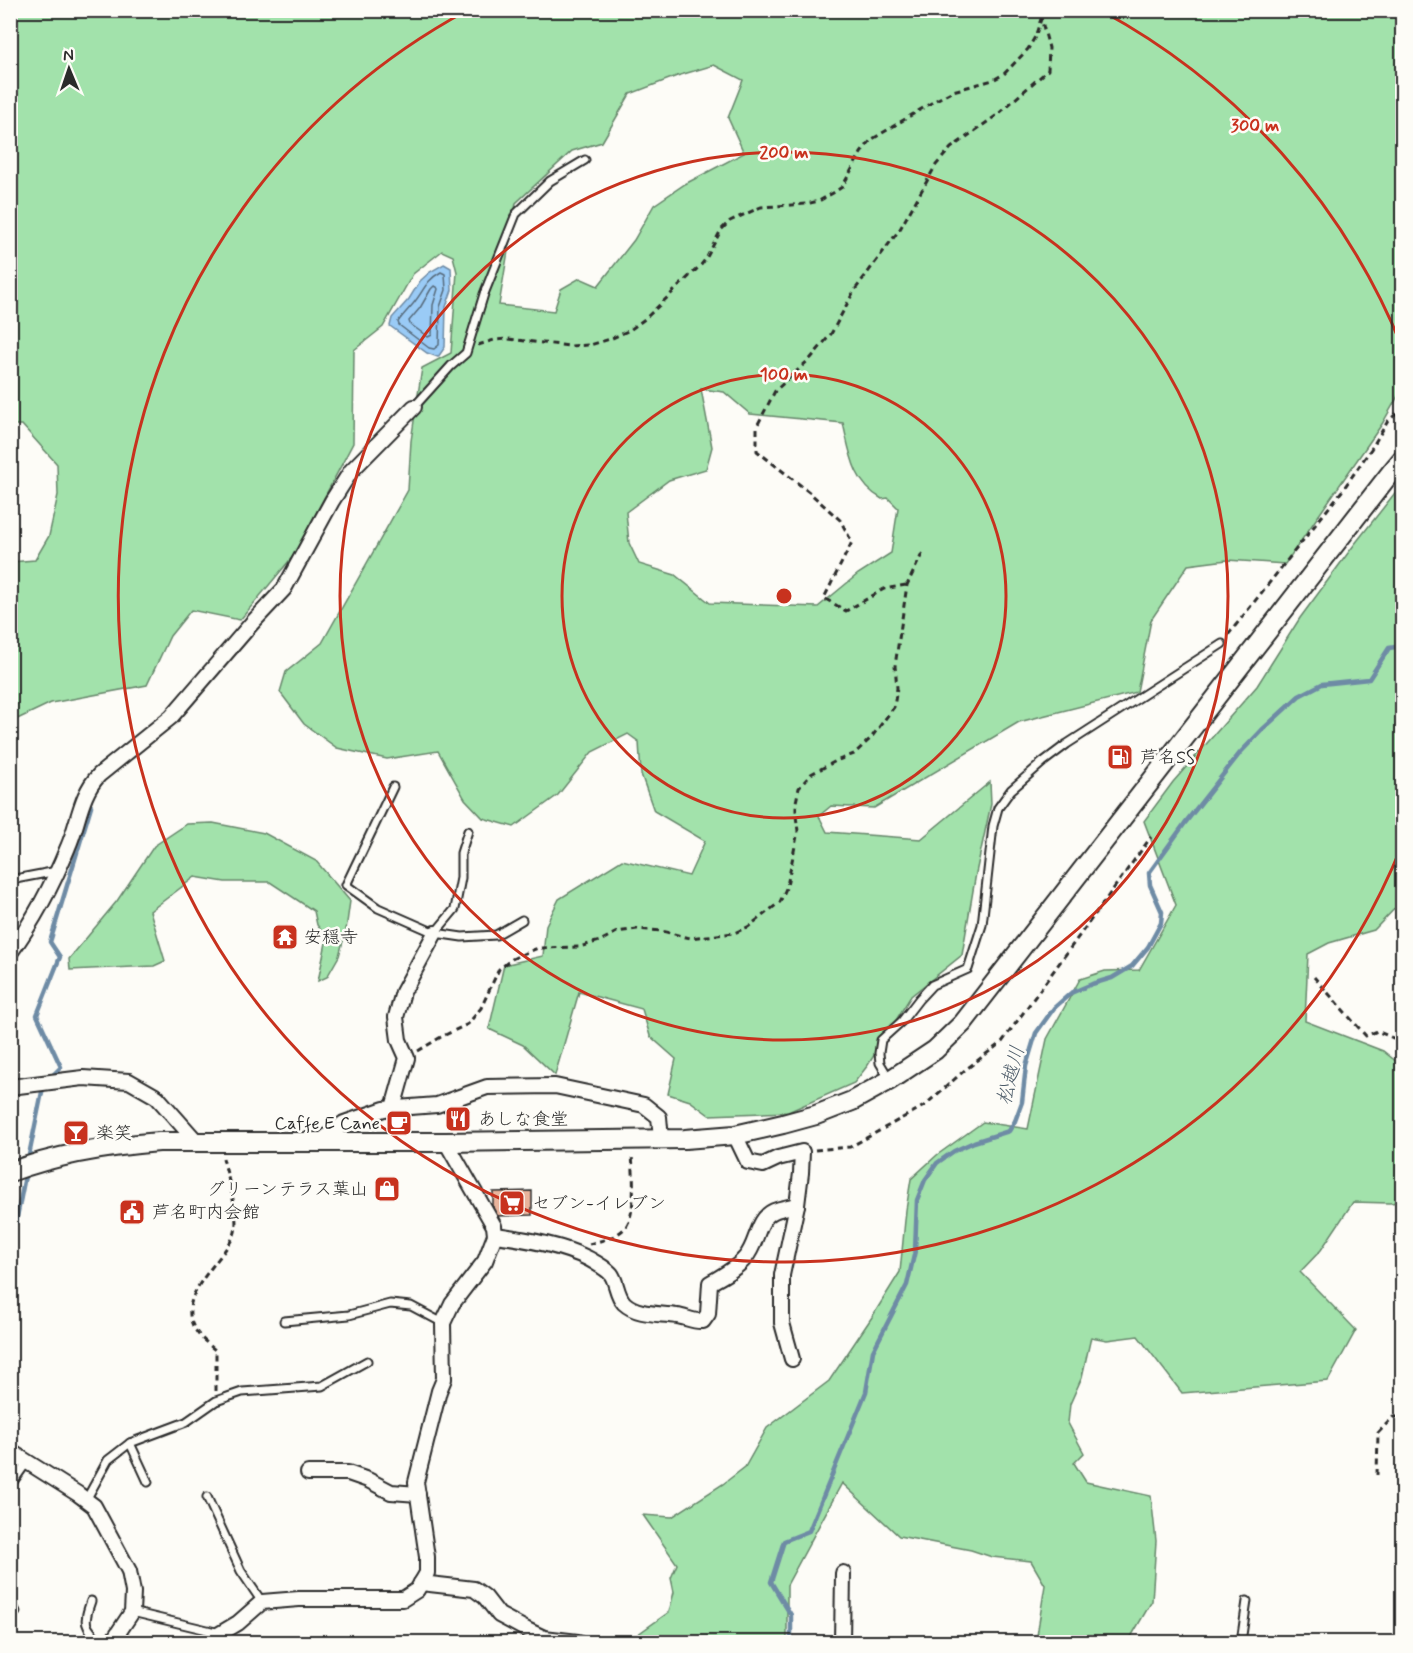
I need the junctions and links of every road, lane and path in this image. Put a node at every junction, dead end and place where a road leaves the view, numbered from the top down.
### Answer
1 (1044, 10) edge
2 (1041, 18) junction
3 (585, 160) dead end
4 (466, 353) junction
5 (414, 407) joint
6 (1402, 409) edge
7 (1402, 459) edge
8 (923, 552) dead end
9 (907, 585) junction
10 (1222, 644) joint
11 (393, 787) dead end
12 (468, 831) dead end
13 (1151, 837) dead end
14 (57, 871) junction
15 (10, 880) edge
16 (522, 920) dead end
17 (435, 933) junction
18 (10, 953) edge
19 (1314, 977) dead end
20 (1402, 1042) edge
21 (407, 1058) junction
22 (890, 1080) junction
23 (10, 1087) edge
24 (393, 1108) junction
25 (735, 1135) junction
26 (661, 1139) junction
27 (632, 1140) junction
28 (196, 1141) junction
29 (219, 1142) junction
30 (320, 1142) junction
31 (446, 1143) junction
32 (802, 1152) junction
33 (10, 1172) edge
34 (797, 1205) junction
35 (495, 1235) junction
36 (571, 1251) junction
37 (284, 1321) dead end
38 (443, 1323) junction
39 (792, 1359) dead end
40 (367, 1360) dead end
41 (216, 1401) junction
42 (1402, 1417) edge
43 (130, 1443) junction
44 (10, 1451) edge
45 (27, 1462) junction
46 (308, 1473) dead end
47 (1377, 1475) dead end
48 (148, 1482) dead end
49 (10, 1485) edge
50 (417, 1494) junction
51 (207, 1497) dead end
52 (86, 1500) junction
53 (843, 1573) dead end
54 (421, 1583) junction
55 (10, 1601) edge
56 (91, 1601) dead end
57 (1247, 1601) dead end
58 (262, 1602) junction
59 (16, 1612) dead end
60 (132, 1612) junction
61 (221, 1633) junction
62 (101, 1642) edge
63 (112, 1642) edge
64 (206, 1642) edge
65 (578, 1642) edge
66 (842, 1642) edge
67 (1241, 1642) edge

1 - 2 path
2 - 4 path
2 - 9 path
3 - 4 lane
4 - 5 lane
5 - 14 street
6 - 10 path
7 - 22 street
8 - 9 path
9 - 21 path
10 - 22 lane
11 - 17 lane
12 - 17 lane
13 - 32 path
14 - 15 lane
14 - 18 street
16 - 17 lane
17 - 21 street
19 - 20 path
21 - 24 street
22 - 25 street
23 - 28 street
24 - 26 street
24 - 30 street
25 - 26 street
25 - 32 street
26 - 27 street
27 - 31 street
27 - 36 path
28 - 29 street
28 - 33 street
29 - 30 street
29 - 41 path
30 - 31 street
31 - 35 street
32 - 34 street
34 - 36 street
34 - 39 street
35 - 36 street
35 - 38 street
37 - 38 lane
38 - 50 street
40 - 41 lane
41 - 43 lane
42 - 47 path
43 - 48 lane
43 - 52 lane
44 - 45 street
45 - 49 lane
45 - 52 street
46 - 50 street
50 - 54 street
51 - 58 lane
52 - 60 street
53 - 66 street
54 - 58 street
54 - 65 street
55 - 59 lane
56 - 62 lane
57 - 67 lane
58 - 61 street
60 - 61 lane
60 - 63 street
61 - 64 street

